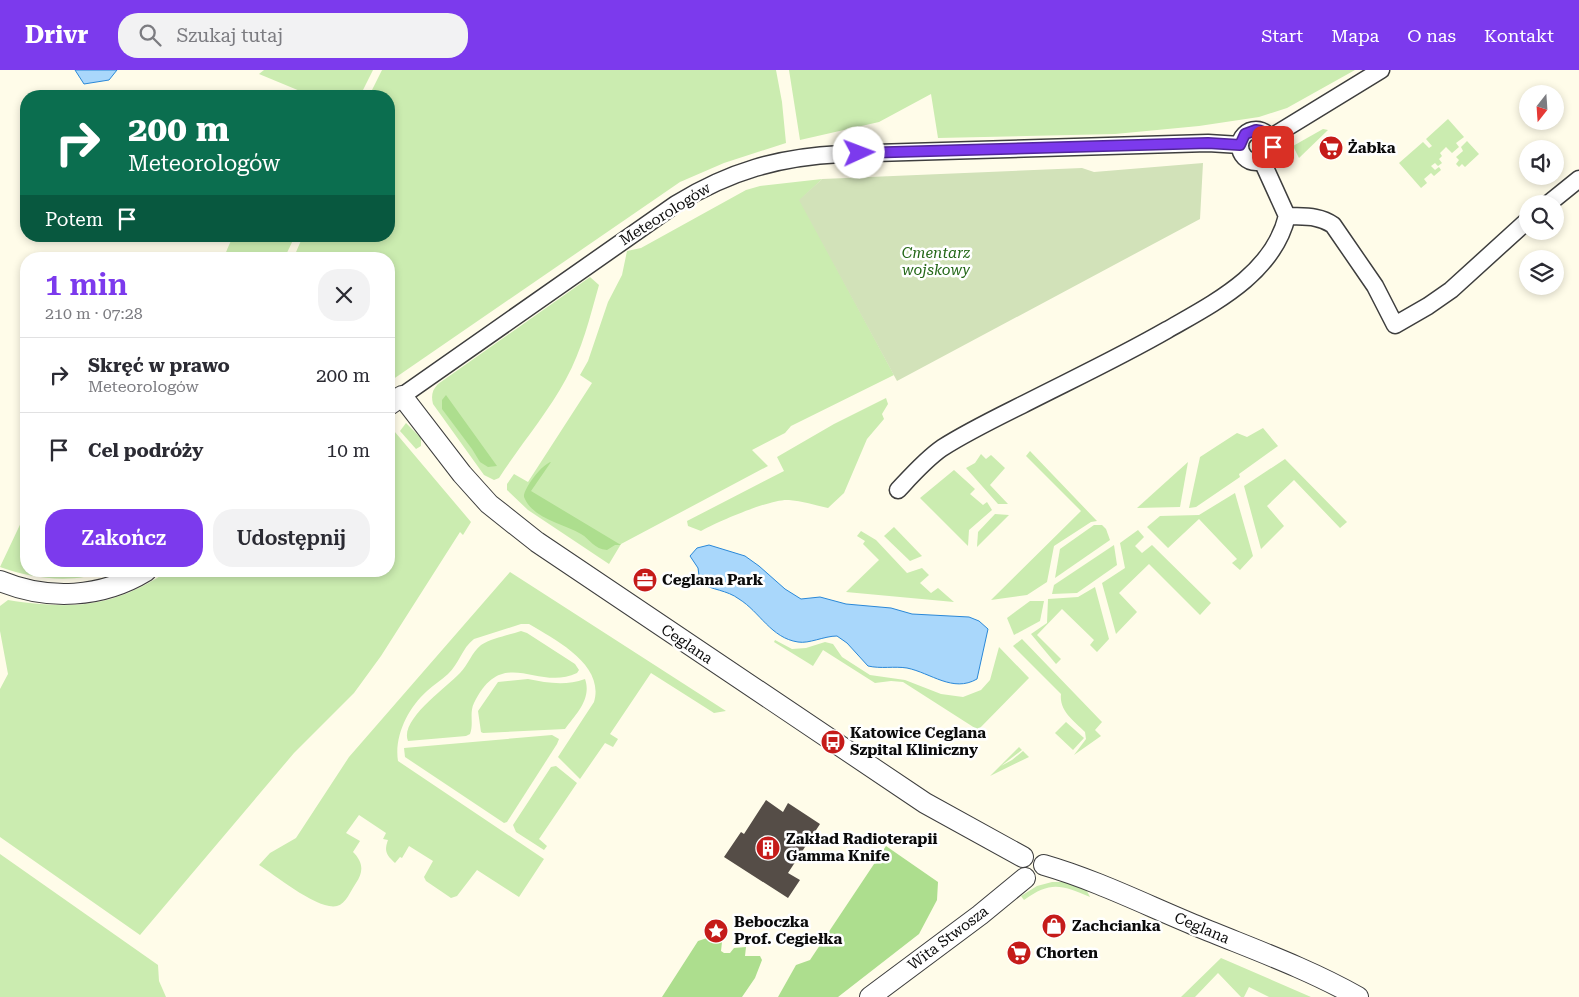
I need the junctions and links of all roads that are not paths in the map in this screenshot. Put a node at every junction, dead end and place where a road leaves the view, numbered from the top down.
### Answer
1 (1381, 70) edge
2 (1270, 138) junction
3 (1240, 145) junction
4 (1262, 161) junction
5 (1579, 179) edge
6 (1559, 195) edge
7 (1287, 216) junction
8 (1519, 228) edge
9 (395, 400) edge
10 (898, 490) dead end
11 (134, 577) edge
12 (0, 581) edge
13 (1023, 857) junction
14 (1044, 865) junction
15 (1025, 878) junction
16 (870, 997) edge
17 (1358, 997) edge

1 - 2 street
2 - 3 street
2 - 4 street
3 - 4 street
3 - 9 street, Meteorologów
4 - 7 street
5 - 6 street
7 - 8 street
7 - 10 street
9 - 13 street, Ceglana
11 - 12 street
13 - 14 street
13 - 15 street
14 - 15 street
14 - 17 street, Ceglana
15 - 16 street, Wita Stwosza

